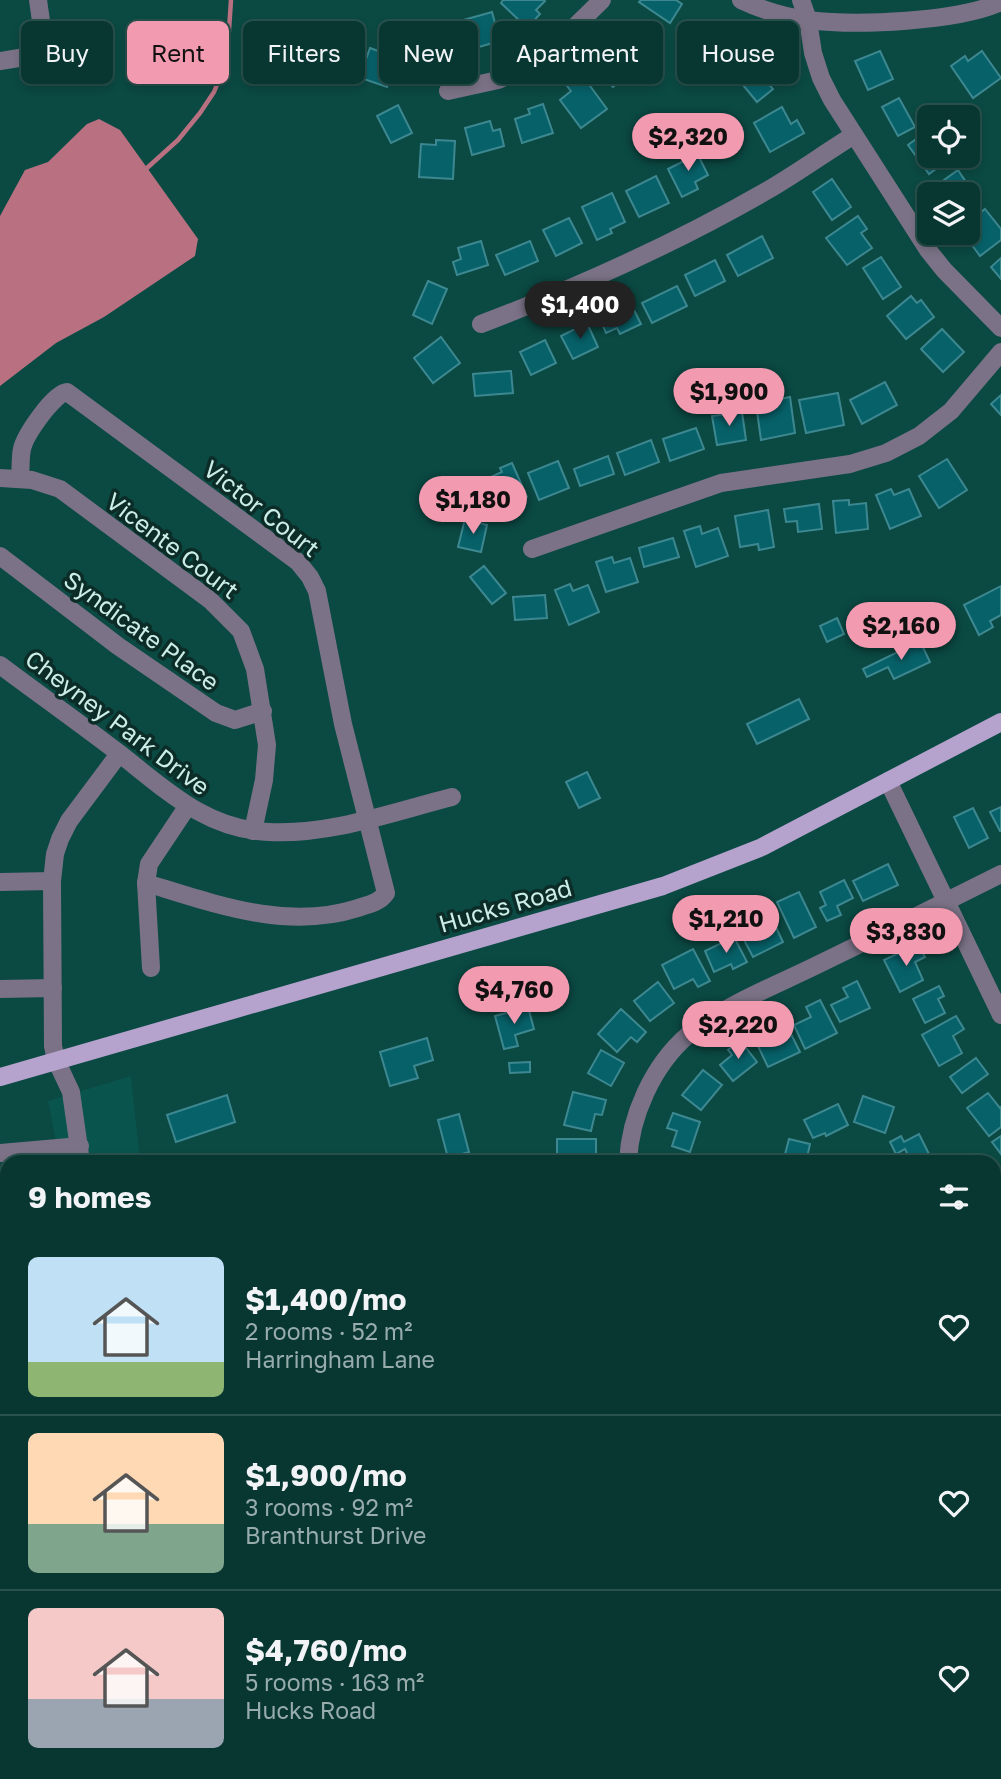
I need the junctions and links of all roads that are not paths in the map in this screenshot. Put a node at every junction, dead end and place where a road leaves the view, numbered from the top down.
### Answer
1 (38, 0) edge
2 (602, 0) edge
3 (741, 0) edge
4 (801, 0) edge
5 (1001, 2) edge
6 (808, 20) junction
7 (0, 61) edge
8 (448, 91) dead end
9 (854, 135) junction
10 (481, 324) dead end
11 (1001, 328) edge
12 (1001, 352) edge
13 (0, 478) edge
14 (20, 478) junction
15 (532, 549) dead end
16 (0, 556) edge
17 (0, 664) edge
18 (263, 711) junction
19 (1001, 722) edge
20 (119, 754) junction
21 (888, 781) junction
22 (452, 797) dead end
23 (187, 807) junction
24 (367, 819) junction
25 (253, 831) junction
26 (1001, 874) edge
27 (52, 881) junction
28 (0, 882) edge
29 (146, 883) junction
30 (945, 902) junction
31 (151, 968) dead end
32 (53, 988) junction
33 (0, 989) edge
34 (1001, 1015) edge
35 (56, 1060) junction
36 (0, 1077) edge
37 (0, 1153) edge
38 (80, 1154) edge
39 (629, 1155) edge

1 - 7 street
2 - 8 street
3 - 6 street
4 - 6 street
5 - 6 street
6 - 9 street
9 - 10 street
9 - 11 street
12 - 15 street
13 - 14 street, Vicente Court
14 - 18 street, Vicente Court
14 - 24 street, Victor Court
16 - 18 street, Syndicate Place
17 - 20 street, Cheyney Park Drive
18 - 25 street, Vicente Court
19 - 21 main road, Hucks Road
20 - 23 street, Cheyney Park Drive
20 - 27 street
21 - 30 street
21 - 35 main road, Hucks Road
22 - 24 street, Cheyney Park Drive
23 - 25 street, Cheyney Park Drive
23 - 29 street
24 - 25 street, Cheyney Park Drive
24 - 29 street
26 - 30 street
27 - 28 street
27 - 32 street
29 - 31 street
30 - 34 street
30 - 39 street
32 - 33 street
32 - 35 street
35 - 36 main road, Hucks Road
35 - 38 street
37 - 38 street

